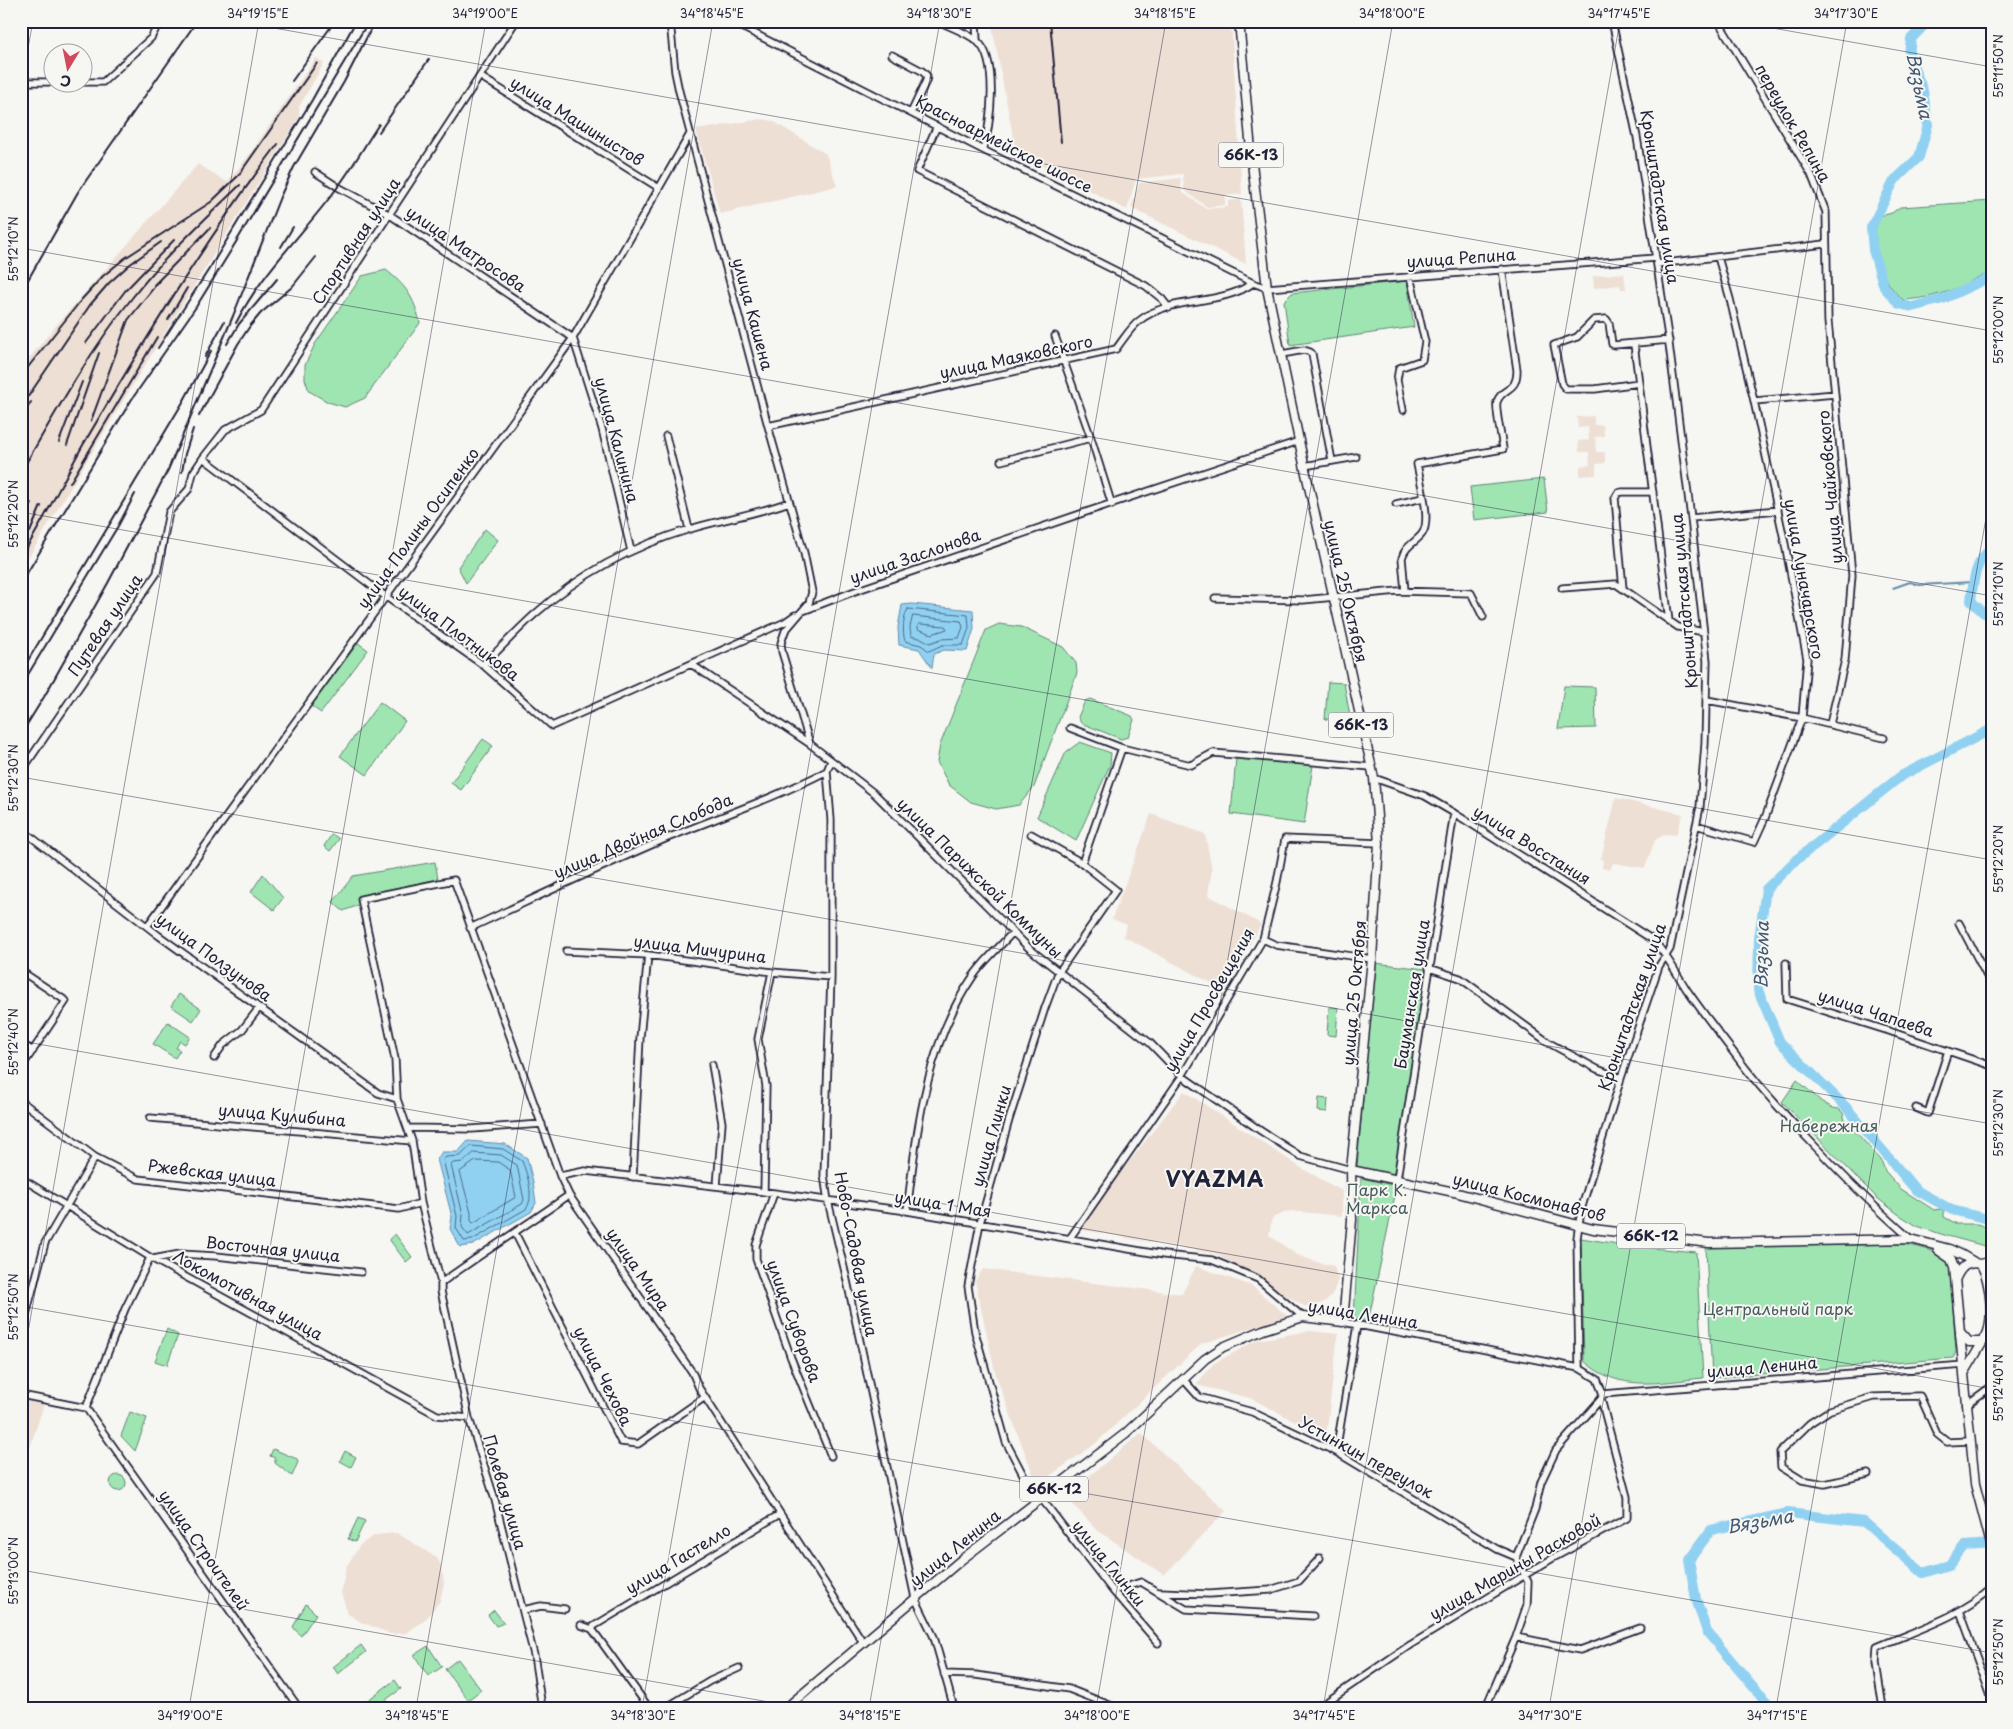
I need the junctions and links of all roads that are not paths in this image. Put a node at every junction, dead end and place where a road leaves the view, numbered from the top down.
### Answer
1 (160, 21) edge
2 (516, 21) edge
3 (670, 21) edge
4 (730, 21) edge
5 (938, 21) edge
6 (976, 21) edge
7 (1239, 21) edge
8 (1612, 21) edge
9 (1718, 21) edge
10 (978, 41) junction
11 (892, 55) dead end
12 (481, 77) junction
13 (42, 82) edge
14 (92, 82) edge
15 (21, 84) edge
16 (911, 113) junction
17 (937, 126) junction
18 (690, 134) junction
19 (983, 150) junction
20 (315, 172) dead end
21 (659, 188) junction
22 (390, 215) junction
23 (1825, 244) junction
24 (1718, 257) junction
25 (1657, 261) junction
26 (1502, 269) junction
27 (1410, 276) junction
28 (1253, 283) junction
29 (1267, 288) junction
30 (1169, 308) junction
31 (1055, 336) dead end
32 (573, 338) junction
33 (1669, 340) junction
34 (1634, 344) junction
35 (1282, 354) junction
36 (1064, 360) junction
37 (1639, 383) junction
38 (1835, 394) junction
39 (1754, 401) junction
40 (1403, 410) dead end
41 (768, 426) junction
42 (666, 436) dead end
43 (1091, 438) junction
44 (1299, 441) junction
45 (1356, 457) dead end
46 (203, 458) junction
47 (1001, 461) dead end
48 (1332, 461) junction
49 (1304, 466) junction
50 (1653, 492) junction
51 (1423, 498) junction
52 (789, 502) junction
53 (1112, 504) junction
54 (1396, 504) dead end
55 (1778, 510) junction
56 (1691, 518) junction
57 (690, 529) junction
58 (631, 551) junction
59 (1562, 588) dead end
60 (1622, 590) junction
61 (1405, 591) junction
62 (385, 596) junction
63 (1333, 596) junction
64 (1215, 598) dead end
65 (802, 611) junction
66 (1483, 617) dead end
67 (1669, 621) junction
68 (1704, 632) junction
69 (691, 664) junction
70 (483, 665) junction
71 (1707, 700) junction
72 (1802, 718) junction
73 (1830, 724) junction
74 (552, 726) joint
75 (1070, 728) dead end
76 (1884, 738) dead end
77 (810, 744) junction
78 (1122, 748) junction
79 (831, 761) junction
80 (1371, 767) junction
81 (827, 771) junction
82 (21, 772) edge
83 (1374, 778) junction
84 (1454, 812) junction
85 (1696, 825) junction
86 (21, 828) edge
87 (1031, 834) dead end
88 (1379, 843) junction
89 (1082, 863) junction
90 (454, 880) joint
91 (1959, 923) dead end
92 (148, 925) junction
93 (470, 928) junction
94 (1013, 932) junction
95 (1263, 939) junction
96 (566, 951) dead end
97 (1666, 954) junction
98 (648, 955) junction
99 (1372, 959) junction
100 (1786, 963) dead end
101 (1429, 968) junction
102 (772, 972) junction
103 (24, 973) dead end
104 (1058, 973) junction
105 (830, 977) junction
106 (1992, 986) edge
107 (259, 1008) junction
108 (21, 1044) edge
109 (32, 1051) junction
110 (1948, 1051) junction
111 (214, 1058) dead end
112 (712, 1065) dead end
113 (1992, 1066) edge
114 (21, 1068) edge
115 (1182, 1076) junction
116 (1621, 1078) junction
117 (397, 1099) junction
118 (21, 1102) edge
119 (1916, 1108) dead end
120 (150, 1118) dead end
121 (542, 1124) junction
122 (408, 1128) junction
123 (412, 1140) junction
124 (95, 1157) junction
125 (1352, 1170) junction
126 (560, 1176) junction
127 (633, 1177) junction
128 (21, 1178) edge
129 (1397, 1180) junction
130 (718, 1186) junction
131 (764, 1192) junction
132 (774, 1193) junction
133 (569, 1195) junction
134 (828, 1201) junction
135 (421, 1204) junction
136 (66, 1206) junction
137 (907, 1212) junction
138 (980, 1223) junction
139 (1578, 1227) junction
140 (515, 1233) junction
141 (1070, 1238) junction
142 (1910, 1239) junction
143 (1928, 1244) junction
144 (151, 1258) junction
145 (1992, 1261) edge
146 (1977, 1263) junction
147 (361, 1272) dead end
148 (1956, 1278) junction
149 (442, 1283) junction
150 (1991, 1312) edge
151 (1303, 1317) junction
152 (1343, 1322) junction
153 (1357, 1325) junction
154 (1990, 1331) edge
155 (1960, 1332) junction
156 (21, 1334) edge
157 (1984, 1340) junction
158 (1579, 1368) junction
159 (1964, 1368) junction
160 (1183, 1379) junction
161 (1992, 1386) edge
162 (21, 1395) edge
163 (705, 1397) junction
164 (1602, 1397) junction
165 (1966, 1405) junction
166 (86, 1408) junction
167 (469, 1418) junction
168 (1970, 1441) junction
169 (1336, 1452) junction
170 (831, 1456) dead end
171 (1868, 1474) dead end
172 (1039, 1500) junction
173 (780, 1514) junction
174 (1992, 1548) edge
175 (1516, 1557) junction
176 (1320, 1558) dead end
177 (1525, 1576) junction
178 (1992, 1588) edge
179 (1113, 1591) junction
180 (1158, 1592) junction
181 (914, 1598) junction
182 (523, 1610) junction
183 (565, 1610) dead end
184 (1960, 1611) junction
185 (1312, 1616) dead end
186 (581, 1625) dead end
187 (1640, 1628) dead end
188 (592, 1629) junction
189 (1516, 1637) junction
190 (863, 1642) junction
191 (1158, 1642) dead end
192 (739, 1668) dead end
193 (944, 1674) junction
194 (1992, 1699) edge
195 (1326, 1705) edge
196 (299, 1708) edge
197 (542, 1708) edge
198 (650, 1708) edge
199 (665, 1708) edge
200 (786, 1708) edge
201 (954, 1708) edge
202 (1117, 1708) edge
203 (1310, 1708) edge
204 (1483, 1708) edge
205 (1883, 1708) edge

1 - 14 street
2 - 12 street, Спортивная улица
3 - 18 street, улица Кашена
4 - 16 street, Красноармейское шоссе
5 - 10 street
6 - 10 street
7 - 29 main road, улица 25 Октября / 66К-13
8 - 25 street, Кронштадтская улица
9 - 23 street, переулок Репина
10 - 19 street
11 - 16 street
12 - 21 street, улица Машинистов
12 - 22 street, Спортивная улица
13 - 15 street
16 - 17 street, Красноармейское шоссе
17 - 19 street, Красноармейское шоссе
17 - 30 street
18 - 21 street, улица Полины Осипенко
18 - 41 street, улица Кашена
19 - 28 street, Красноармейское шоссе
20 - 22 street, улица Матросова
21 - 32 street, улица Полины Осипенко
22 - 32 street, улица Матросова
22 - 46 street, Спортивная улица
23 - 24 street, улица Репина
23 - 38 street, улица Чайковского
24 - 25 street, улица Репина
24 - 39 street, улица Луначарского
25 - 26 street, улица Репина
25 - 33 street, Кронштадтская улица
26 - 27 street, улица Репина
26 - 51 street
27 - 29 street, улица Репина
27 - 40 street
28 - 29 street, Красноармейское шоссе
28 - 30 street, улица Маяковского
29 - 35 main road, улица 25 Октября / 66К-13
30 - 36 street, улица Маяковского
31 - 36 street
32 - 58 street, улица Калинина
32 - 62 street, улица Полины Осипенко
33 - 34 street
33 - 56 street, Кронштадтская улица
34 - 37 street
34 - 37 street
35 - 44 main road, улица 25 Октября / 66К-13
35 - 48 street
36 - 41 street, улица Маяковского
36 - 43 street
37 - 50 street
38 - 39 street
38 - 73 street, улица Чайковского
39 - 55 street, улица Луначарского
41 - 52 street, улица Кашена
42 - 57 street
43 - 47 street
43 - 53 street
44 - 49 main road, улица 25 Октября / 66К-13
44 - 53 street, улица Заслонова
45 - 48 street
46 - 62 street, улица Плотникова
46 - 82 street, Путевая улица
48 - 49 street
49 - 63 main road, улица 25 Октября / 66К-13
50 - 60 street
50 - 67 street
51 - 54 street
51 - 61 street
52 - 57 street
52 - 65 street, улица Кашена
53 - 65 street, улица Заслонова
55 - 56 street
55 - 72 street, улица Луначарского
56 - 68 street, Кронштадтская улица
57 - 58 street
58 - 70 street
59 - 60 street
60 - 67 street
61 - 63 street
61 - 66 street
62 - 70 street, улица Плотникова
62 - 92 street, улица Полины Осипенко
63 - 64 street
63 - 80 main road, улица 25 Октября / 66К-13
65 - 69 street, улица Заслонова
65 - 77 street
67 - 68 street
68 - 71 street, Кронштадтская улица
69 - 74 street, улица Заслонова
69 - 77 street, улица Парижской Коммуны
70 - 74 street, улица Плотникова
71 - 72 street
71 - 85 street, Кронштадтская улица
72 - 73 street
72 - 85 street, улица Луначарского
73 - 76 street
75 - 78 street
77 - 79 street, улица Парижской Коммуны
78 - 80 street
78 - 89 street
79 - 81 street, Ново-Садовая улица
79 - 94 street, улица Парижской Коммуны
80 - 83 main road, улица 25 Октября / 66К-13
81 - 93 street, улица Двойная Слобода
81 - 105 street, Ново-Садовая улица
83 - 84 street, улица Восстания
83 - 88 main road, улица 25 Октября / 66К-13
84 - 97 street, улица Восстания
84 - 101 street, Бауманская улица
85 - 97 street, Кронштадтская улица
86 - 92 street, улица Ползунова
87 - 89 street, улица Глинки
88 - 95 street, улица Просвещения
88 - 99 main road, улица 25 Октября / 66К-13
89 - 104 street, улица Глинки
90 - 93 street, улица Мира
90 - 117 street, Полевая улица
91 - 106 street
92 - 107 street, улица Ползунова
93 - 121 street, улица Мира
94 - 104 street, улица Парижской Коммуны
94 - 137 street
95 - 99 street
95 - 115 street, улица Просвещения
96 - 98 street, улица Мичурина
97 - 116 street, Кронштадтская улица
97 - 142 street, улица Восстания
98 - 102 street, улица Мичурина
98 - 127 street
99 - 125 main road, улица 25 Октября / 66К-13
100 - 110 street, улица Чапаева
101 - 116 street
101 - 129 street, Бауманская улица
102 - 105 street, улица Мичурина
102 - 131 street
103 - 109 street
104 - 115 street, улица Парижской Коммуны
104 - 138 street, улица Глинки
105 - 134 street, Ново-Садовая улица
107 - 111 street
107 - 117 street, улица Ползунова
108 - 109 street
109 - 114 street
110 - 113 street, улица Чапаева
110 - 119 street
112 - 130 street
115 - 125 street, улица Парижской Коммуны
115 - 141 street, улица Просвещения
116 - 139 street, Кронштадтская улица
117 - 122 street, Полевая улица
118 - 124 street, Ржевская улица
120 - 123 street, улица Кулибина
121 - 122 street
121 - 126 street, улица Мира
122 - 123 street, Полевая улица
123 - 135 street, Полевая улица
124 - 135 street, Ржевская улица
124 - 136 street
125 - 129 main road, улица Космонавтов / 66К-12
125 - 152 main road, улица 25 Октября
126 - 127 street, улица 1 Мая
126 - 133 street, улица Мира
127 - 130 street, улица 1 Мая
128 - 136 street, Локомотивная улица
129 - 139 main road, улица Космонавтов / 66К-12
130 - 131 street, улица 1 Мая
131 - 132 street, улица 1 Мая
132 - 134 street, улица 1 Мая
132 - 170 street, улица Суворова
133 - 140 street
133 - 163 street, улица Мира
134 - 137 street, улица 1 Мая
134 - 181 street, Ново-Садовая улица
135 - 149 street, Полевая улица
136 - 144 street, Локомотивная улица
136 - 156 street
137 - 138 street, улица 1 Мая
138 - 141 street, улица 1 Мая
138 - 172 street, улица Глинки
139 - 142 main road, улица Космонавтов / 66К-12
139 - 158 street, Кронштадтская улица
140 - 149 street
140 - 163 street, улица Чехова
141 - 151 street, улица 1 Мая
142 - 143 main road, 66К-12
143 - 146 main road, 66К-12
143 - 148 main road
144 - 147 street, Восточная улица
144 - 166 street
144 - 167 street, Локомотивная улица
145 - 146 main road
146 - 148 main road
146 - 150 main road
148 - 155 main road
149 - 167 street, Полевая улица
150 - 154 main road
151 - 152 main road, улица Ленина / 66К-12
151 - 160 main road, улица Ленина / 66К-12
152 - 153 street, улица Ленина
153 - 158 street, улица Ленина
153 - 169 street
154 - 157 main road
155 - 157 main road
155 - 159 main road
157 - 159 main road
158 - 164 street, улица Ленина
159 - 164 street, улица Ленина
159 - 165 main road
160 - 169 street, Устинкин переулок
160 - 172 main road, улица Ленина / 66К-12
161 - 165 street
162 - 166 street
163 - 173 street, улица Мира
164 - 175 street
164 - 177 street, улица Марины Расковой
165 - 168 main road
166 - 196 street, улица Строителей
167 - 182 street, Полевая улица
168 - 171 street
168 - 174 main road
169 - 175 street, Устинкин переулок
172 - 179 street, улица Глинки
172 - 181 main road, улица Ленина / 66К-12
173 - 188 street, улица Гастелло
173 - 190 street, улица Мира
175 - 177 street
176 - 180 street
177 - 189 street
177 - 195 street, улица Марины Расковой
178 - 184 street
179 - 180 street
179 - 191 street, улица Глинки
180 - 185 street
181 - 190 main road, улица Ленина / 66К-12
181 - 193 street, Ново-Садовая улица
182 - 183 street
182 - 197 street, Полевая улица
184 - 194 street
184 - 205 street
186 - 188 street
187 - 189 street
188 - 198 street
189 - 204 street
190 - 200 main road, улица Ленина / 66К-12
192 - 199 street
193 - 201 street, Ново-Садовая улица
193 - 202 street
195 - 203 street, улица Марины Расковой

